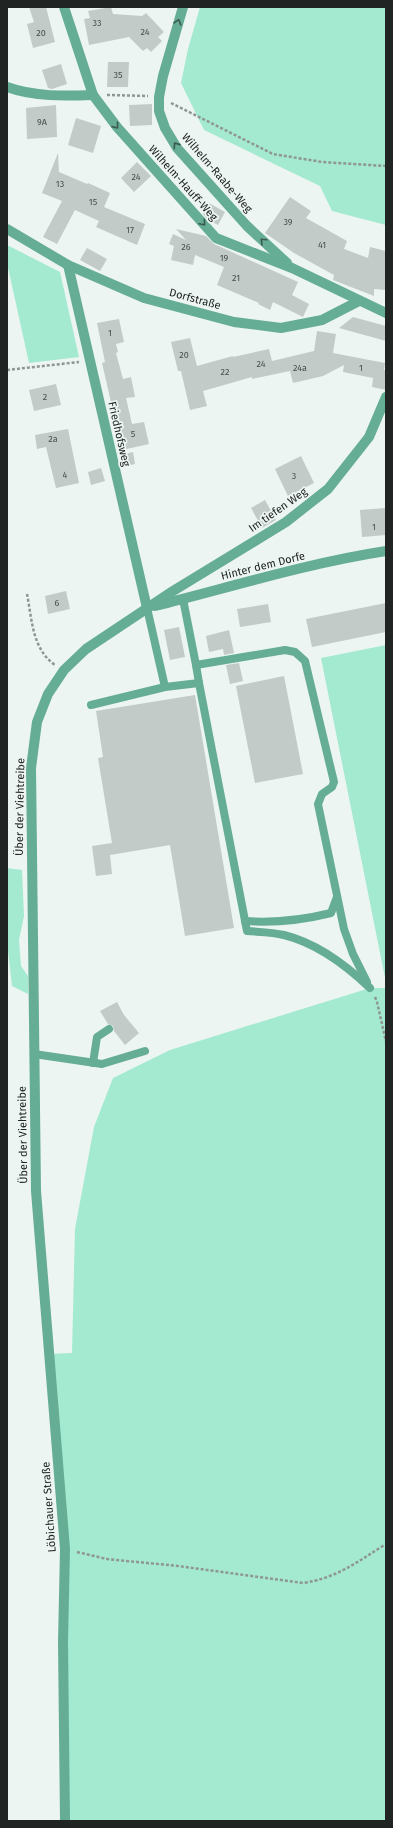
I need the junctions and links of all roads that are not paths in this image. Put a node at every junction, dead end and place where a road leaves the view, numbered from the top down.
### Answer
1 (64, 7) edge
2 (183, 7) edge
3 (7, 87) edge
4 (93, 95) junction
5 (7, 229) edge
6 (68, 265) junction
7 (292, 268) junction
8 (359, 301) junction
9 (386, 313) edge
10 (386, 397) edge
11 (386, 551) edge
12 (183, 599) junction
13 (147, 608) junction
14 (196, 665) junction
15 (199, 683) junction
16 (165, 687) junction
17 (91, 705) dead end
18 (337, 896) junction
19 (245, 921) junction
20 (109, 1029) dead end
21 (145, 1051) dead end
22 (34, 1054) junction
23 (93, 1063) junction
24 (36, 1191) joint
25 (65, 1821) edge

1 - 4 street, Wilhelm-Hauff-Weg
7 -> 2 street, Wilhelm-Raabe-Weg
3 - 4 street
4 -> 7 street, Wilhelm-Hauff-Weg
5 - 6 street, Dorfstraße
6 - 8 street, Dorfstraße
6 - 13 street, Friedhofsweg
7 - 8 street, Wilhelm-Hauff-Weg
8 - 9 street
10 - 13 street, Im tiefen Weg
11 - 12 street, Hinter dem Dorfe
12 - 13 street, Hinter dem Dorfe
12 - 14 lane
13 - 16 lane
13 - 22 street, Über der Viehtreibe
14 - 15 lane
14 - 18 lane
15 - 16 lane
15 - 19 lane
16 - 17 lane
18 - 19 lane
18 - 19 lane
20 - 23 lane
21 - 23 lane
22 - 23 lane
22 - 24 street, Über der Viehtreibe
24 - 25 street, Löbichauer Straße

